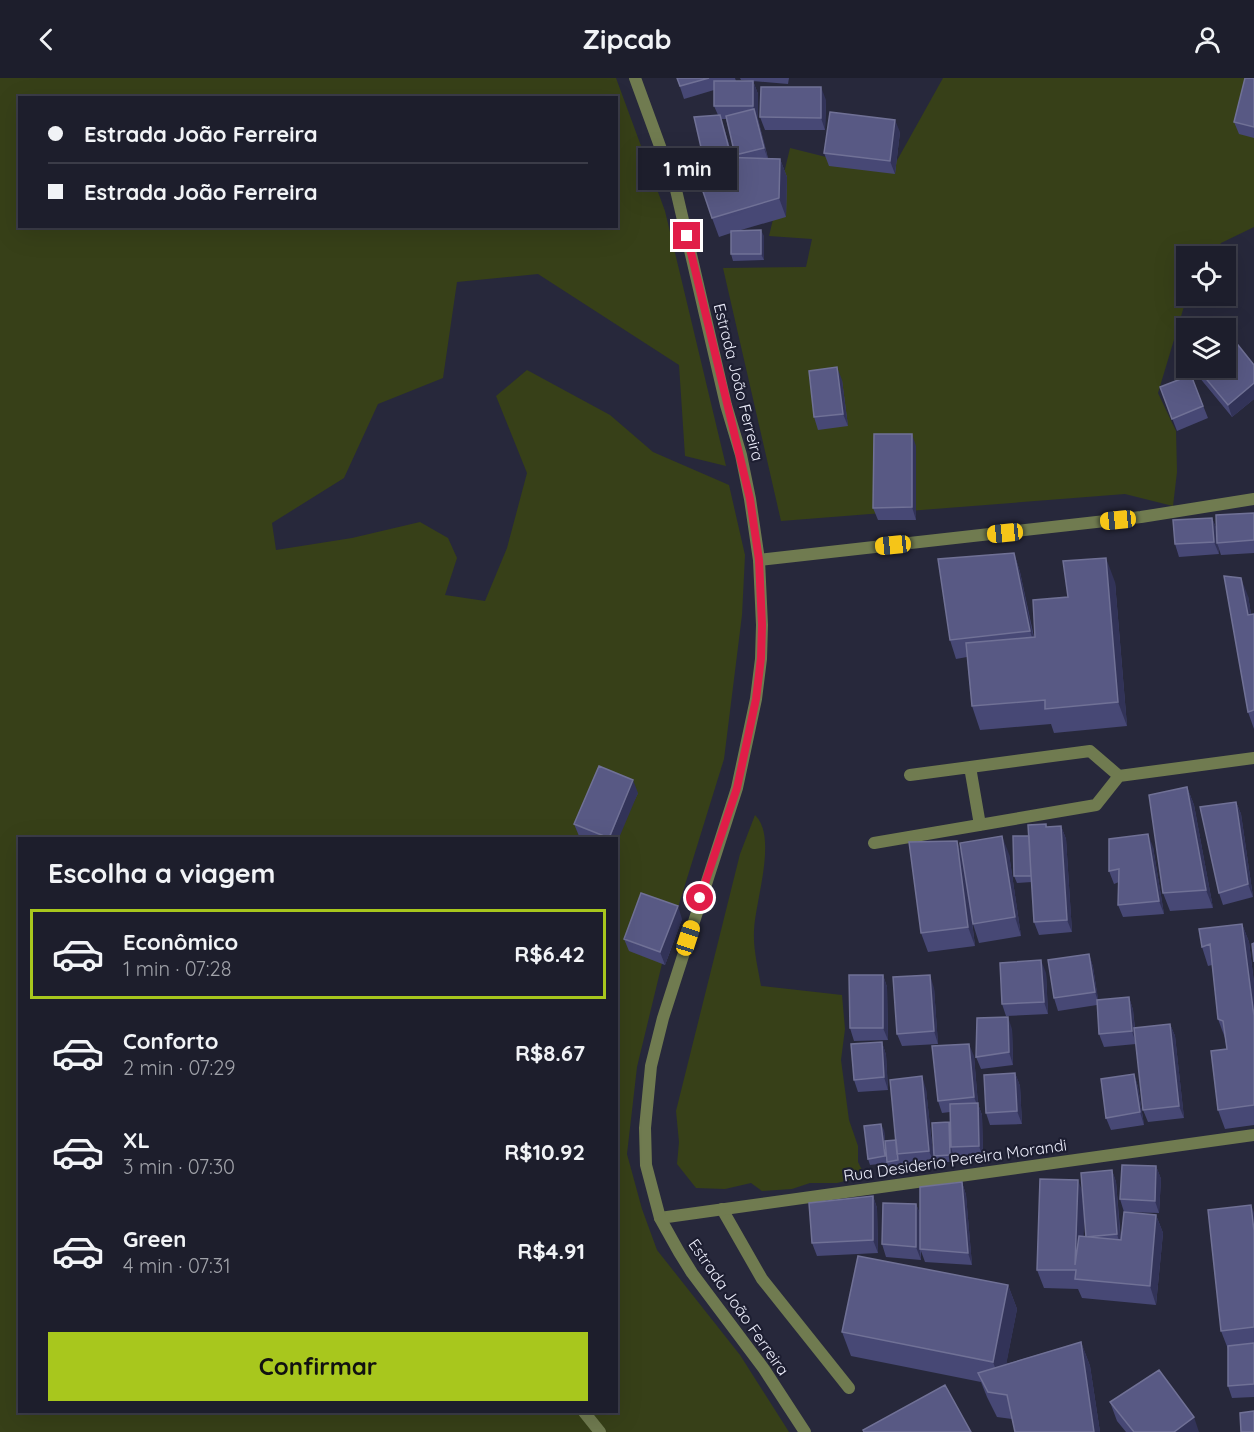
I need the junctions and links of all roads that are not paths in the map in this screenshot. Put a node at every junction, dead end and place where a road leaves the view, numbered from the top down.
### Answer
1 (635, 78) edge
2 (1254, 500) edge
3 (759, 560) junction
4 (1254, 758) edge
5 (970, 766) junction
6 (910, 775) dead end
7 (1119, 776) junction
8 (980, 825) junction
9 (874, 843) dead end
10 (1254, 1135) edge
11 (722, 1209) junction
12 (660, 1218) junction
13 (849, 1388) dead end
14 (585, 1413) edge
15 (600, 1432) edge
16 (805, 1432) edge

1 - 3 street, Estrada João Ferreira
2 - 3 street
3 - 12 street, Estrada João Ferreira
4 - 7 street
5 - 6 street
5 - 7 street
5 - 8 street
7 - 8 street
8 - 9 street
10 - 11 street, Rua Desiderio Pereira Morandi
11 - 12 street, Rua Desiderio Pereira Morandi
11 - 13 street
12 - 16 street, Estrada João Ferreira
14 - 15 street

